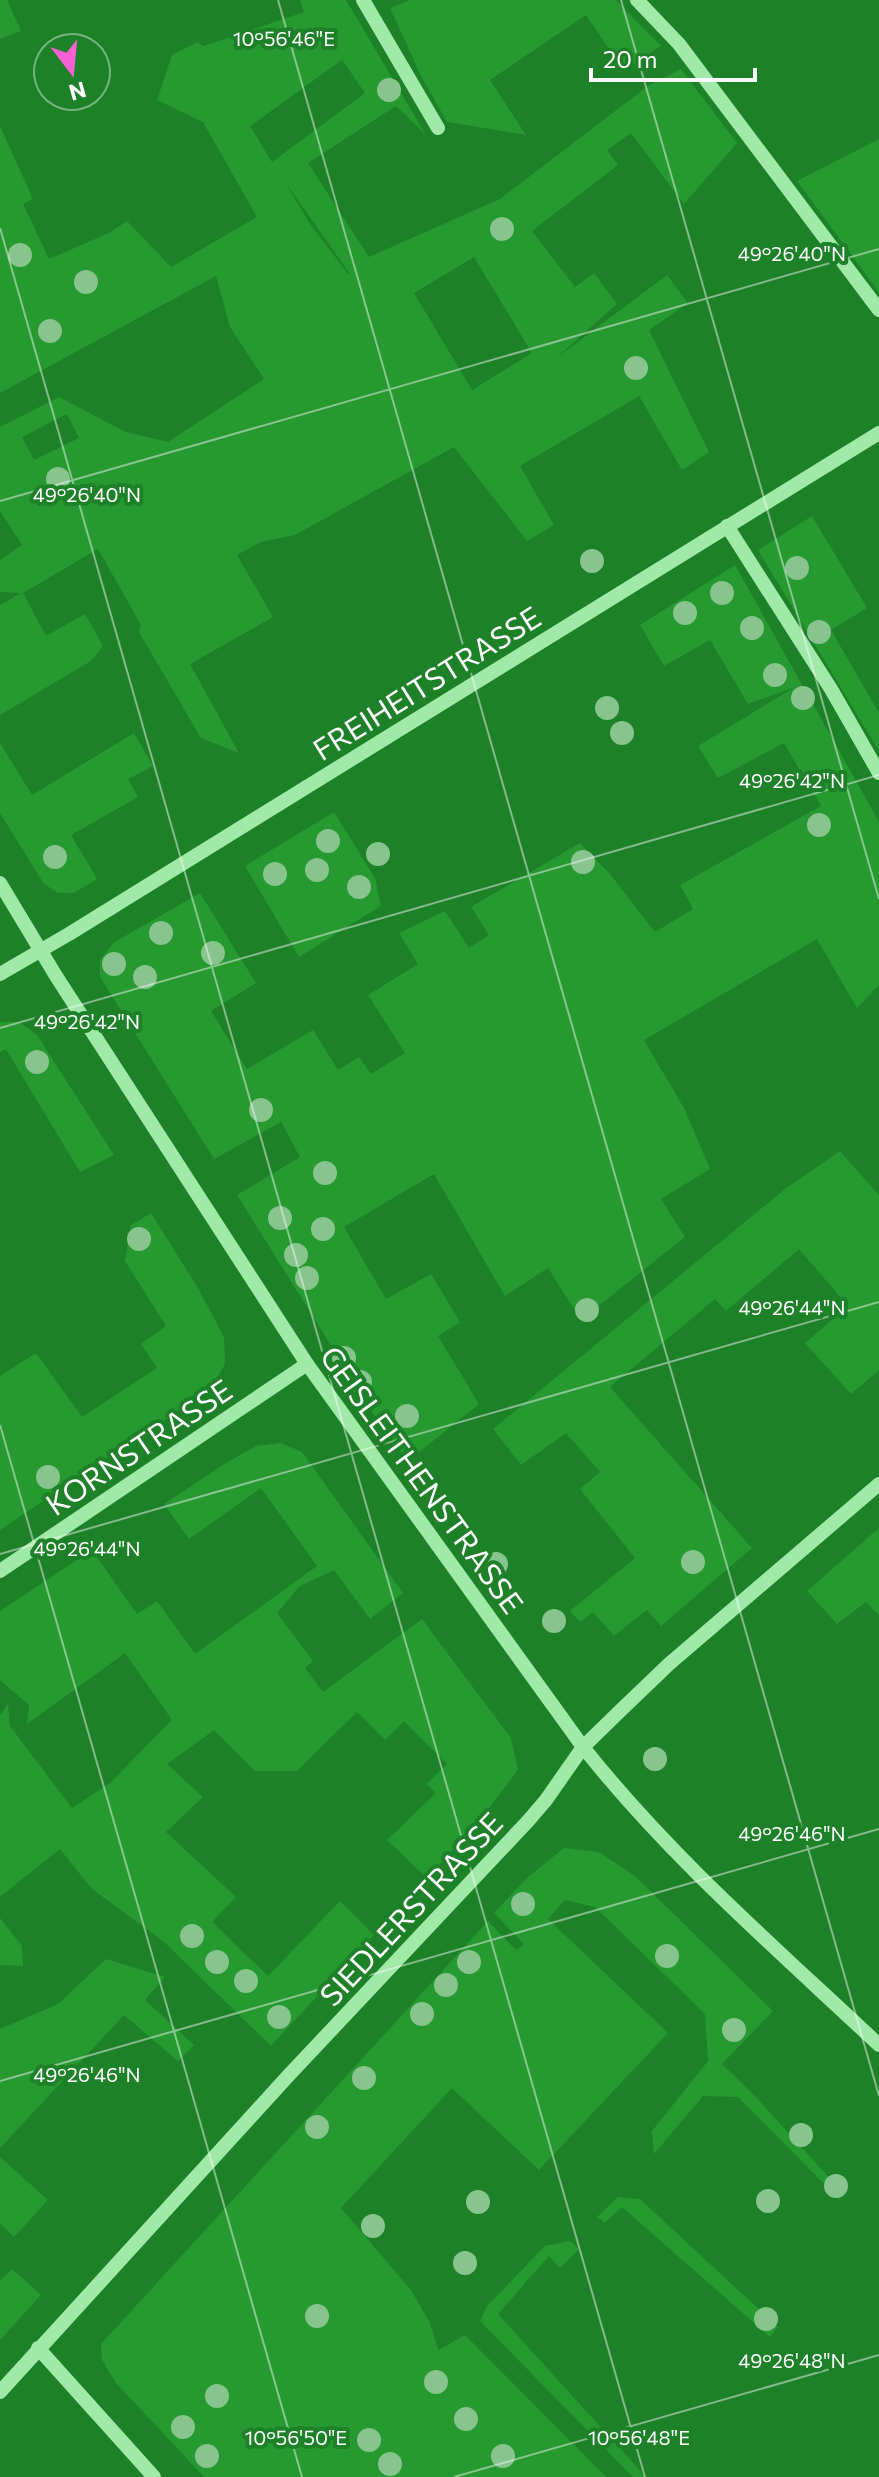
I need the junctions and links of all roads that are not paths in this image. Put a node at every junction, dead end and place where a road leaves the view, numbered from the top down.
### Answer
1 (363, 0) edge
2 (637, 0) edge
3 (438, 128) dead end
4 (879, 310) edge
5 (879, 433) edge
6 (727, 526) junction
7 (879, 773) edge
8 (0, 883) edge
9 (39, 950) junction
10 (0, 974) edge
11 (307, 1364) junction
12 (879, 1484) edge
13 (0, 1571) edge
14 (583, 1747) junction
15 (879, 2045) edge
16 (38, 2348) junction
17 (0, 2392) edge
18 (154, 2477) edge

1 - 3 street
2 - 4 street
5 - 6 street, FREIHEITSTRASSE
6 - 7 street
6 - 9 street, FREIHEITSTRASSE
8 - 9 street, GEISLEITHENSTRASSE
9 - 10 street, FREIHEITSTRASSE
9 - 11 street, GEISLEITHENSTRASSE
11 - 13 street, KORNSTRASSE
11 - 14 street, GEISLEITHENSTRASSE
12 - 14 street, SIEDLERSTRASSE
14 - 15 street, GEISLEITHENSTRASSE
14 - 16 street, SIEDLERSTRASSE
16 - 17 street, SIEDLERSTRASSE
16 - 18 street

